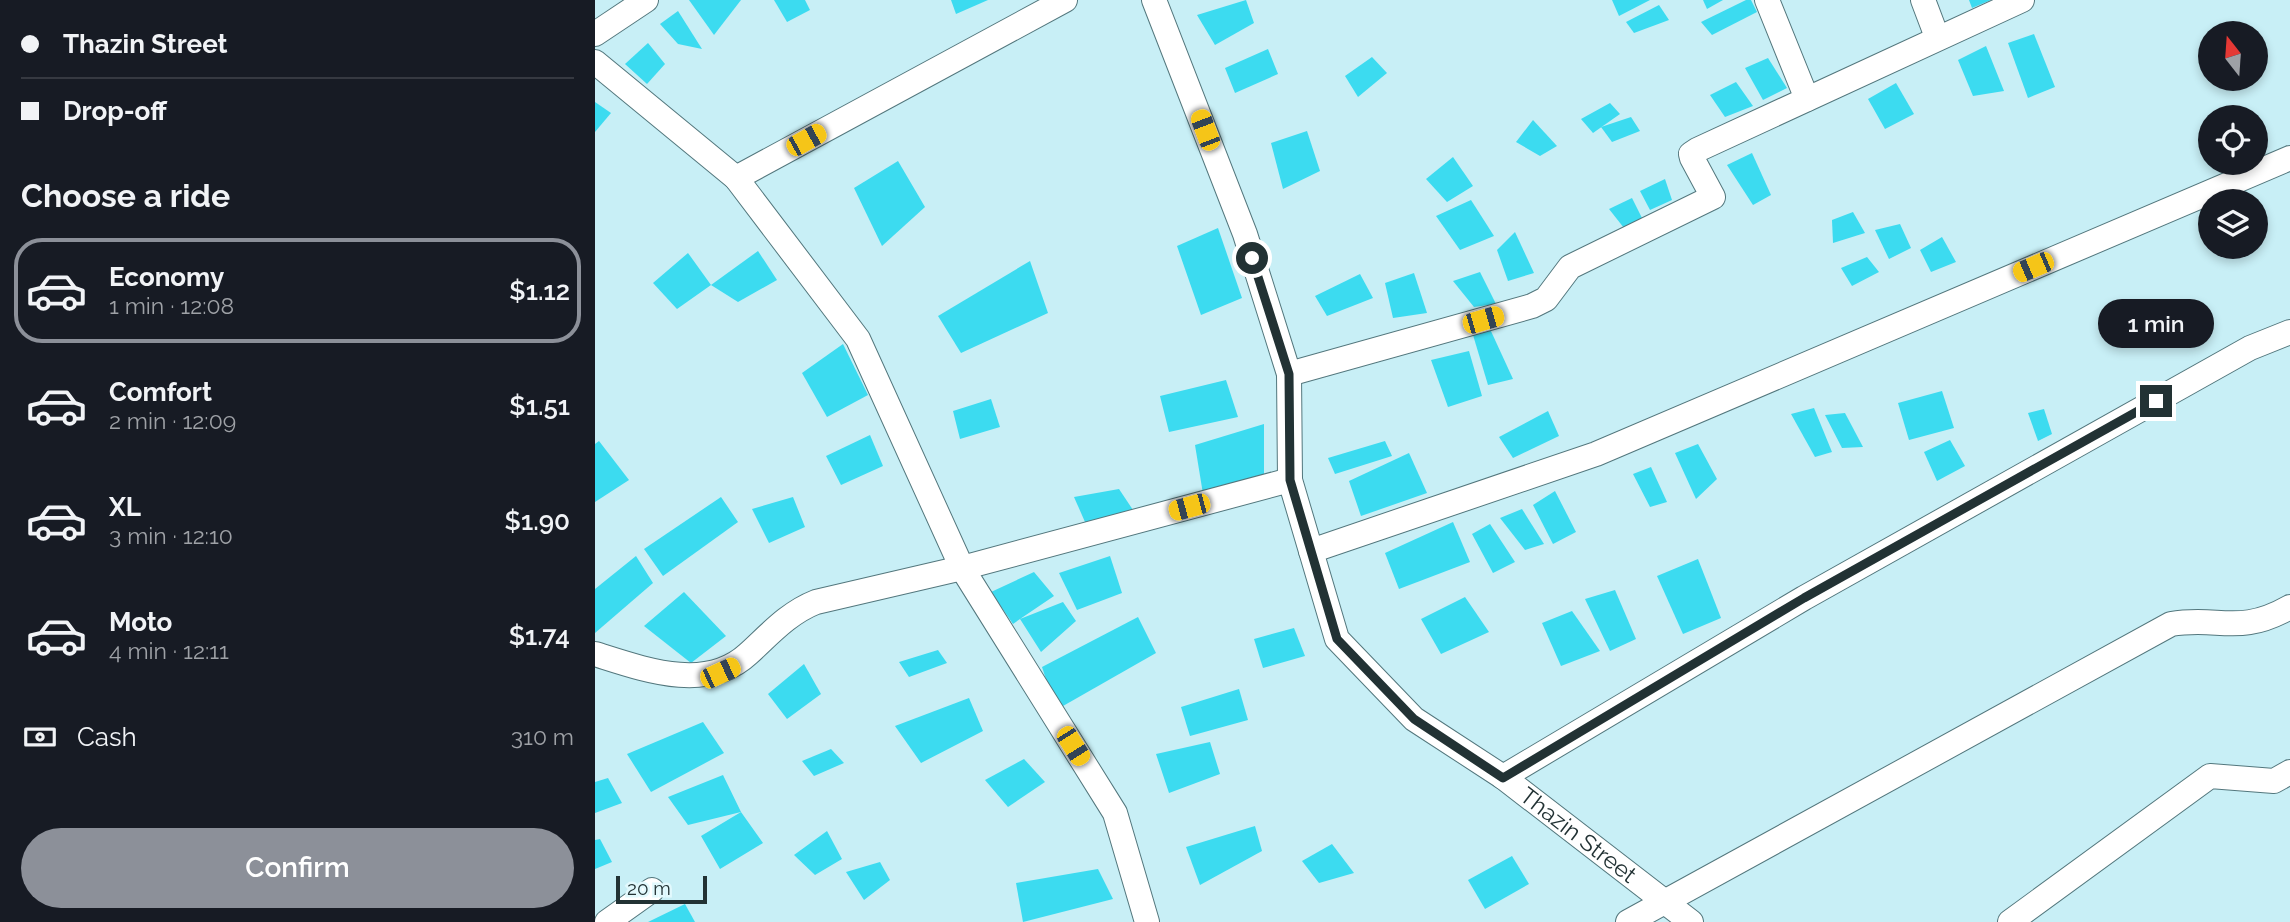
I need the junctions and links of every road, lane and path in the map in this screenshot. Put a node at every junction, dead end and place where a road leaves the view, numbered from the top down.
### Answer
1 (646, 0) edge
2 (1065, 0) edge
3 (1154, 0) edge
4 (1767, 0) edge
5 (1923, 0) edge
6 (2022, 0) edge
7 (595, 34) edge
8 (1937, 37) junction
9 (595, 62) edge
10 (1807, 99) junction
11 (2290, 158) edge
12 (736, 178) junction
13 (2290, 332) edge
14 (1289, 374) junction
15 (1290, 480) junction
16 (1311, 551) junction
17 (962, 568) junction
18 (2290, 607) edge
19 (595, 654) edge
20 (2290, 772) edge
21 (1503, 778) junction
22 (652, 890) dead end
23 (1663, 902) junction
24 (607, 922) edge
25 (1147, 922) edge
26 (1628, 922) edge
27 (1691, 922) edge
28 (2010, 922) edge

1 - 7 street
2 - 12 street
3 - 14 street, Thazin Street
4 - 10 street
5 - 8 street
6 - 8 street
8 - 10 street
9 - 12 street
10 - 14 street
11 - 16 street
12 - 17 street
13 - 21 street
14 - 15 street, Thazin Street
15 - 16 street, Thazin Street
15 - 17 street
16 - 21 street, Thazin Street
17 - 19 street
17 - 25 street
18 - 23 street
20 - 28 street
21 - 23 street, Thazin Street
22 - 24 street
23 - 26 street
23 - 27 street, Thazin Street

